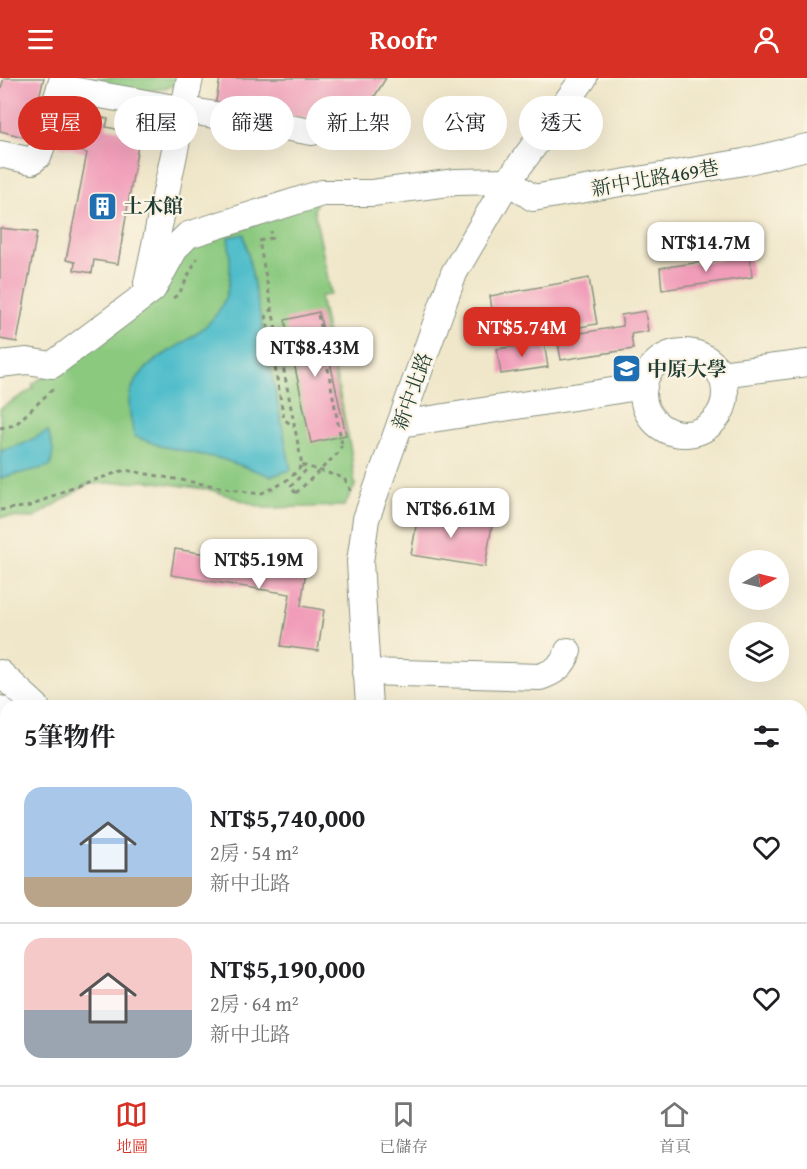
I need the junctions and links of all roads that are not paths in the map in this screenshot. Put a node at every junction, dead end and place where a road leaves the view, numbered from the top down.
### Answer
1 (190, 78) edge
2 (584, 78) edge
3 (62, 83) edge
4 (119, 96) edge
5 (187, 96) edge
6 (198, 113) edge
7 (306, 131) edge
8 (807, 147) edge
9 (176, 150) edge
10 (0, 154) edge
11 (508, 181) junction
12 (144, 296) junction
13 (807, 363) edge
14 (0, 364) edge
15 (720, 374) junction
16 (644, 386) junction
17 (400, 424) junction
18 (568, 651) dead end
19 (0, 672) edge
20 (366, 672) junction
21 (30, 700) edge
22 (368, 700) edge

1 - 5 street
2 - 11 street, 新中北路
3 - 4 street
3 - 10 street
6 - 7 street
8 - 11 street, 新中北路469巷
9 - 12 street
11 - 12 street
11 - 17 street, 新中北路
12 - 14 street
13 - 15 street
15 - 16 street
15 - 16 street
16 - 17 street
17 - 20 street, 新中北路
18 - 20 street
19 - 21 street
20 - 22 street, 新中北路

